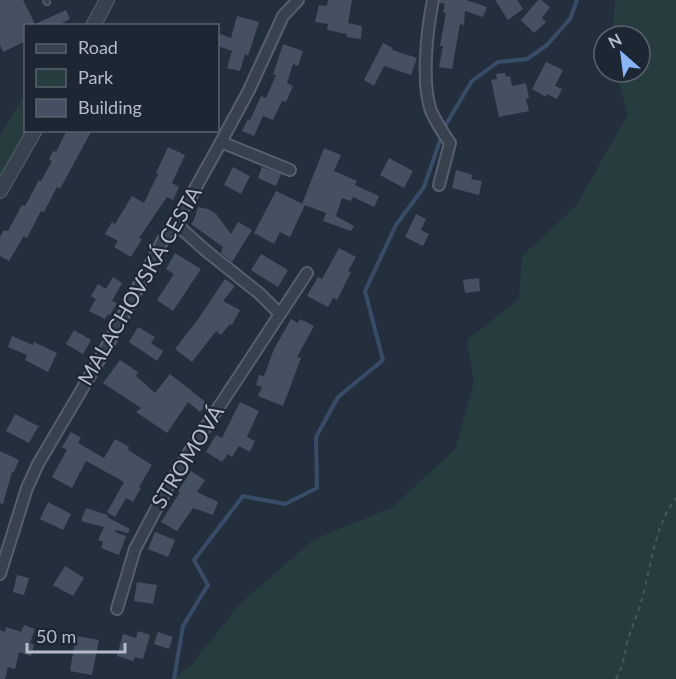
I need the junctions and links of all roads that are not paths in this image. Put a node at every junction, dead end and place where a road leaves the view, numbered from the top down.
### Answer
1 (107, 0) edge
2 (433, 0) edge
3 (292, 2) edge
4 (94, 24) edge
5 (34, 132) edge
6 (222, 142) junction
7 (290, 170) dead end
8 (439, 185) dead end
9 (0, 191) edge
10 (175, 223) junction
11 (307, 273) dead end
12 (280, 314) junction
13 (0, 574) edge
14 (117, 609) dead end

1 - 4 street
2 - 8 street
3 - 6 street, MALACHOVSKÁ CESTA
5 - 9 street
6 - 7 street
6 - 10 street, MALACHOVSKÁ CESTA
10 - 12 street
10 - 13 street, MALACHOVSKÁ CESTA
11 - 12 street, STROMOVÁ
12 - 14 street, STROMOVÁ

